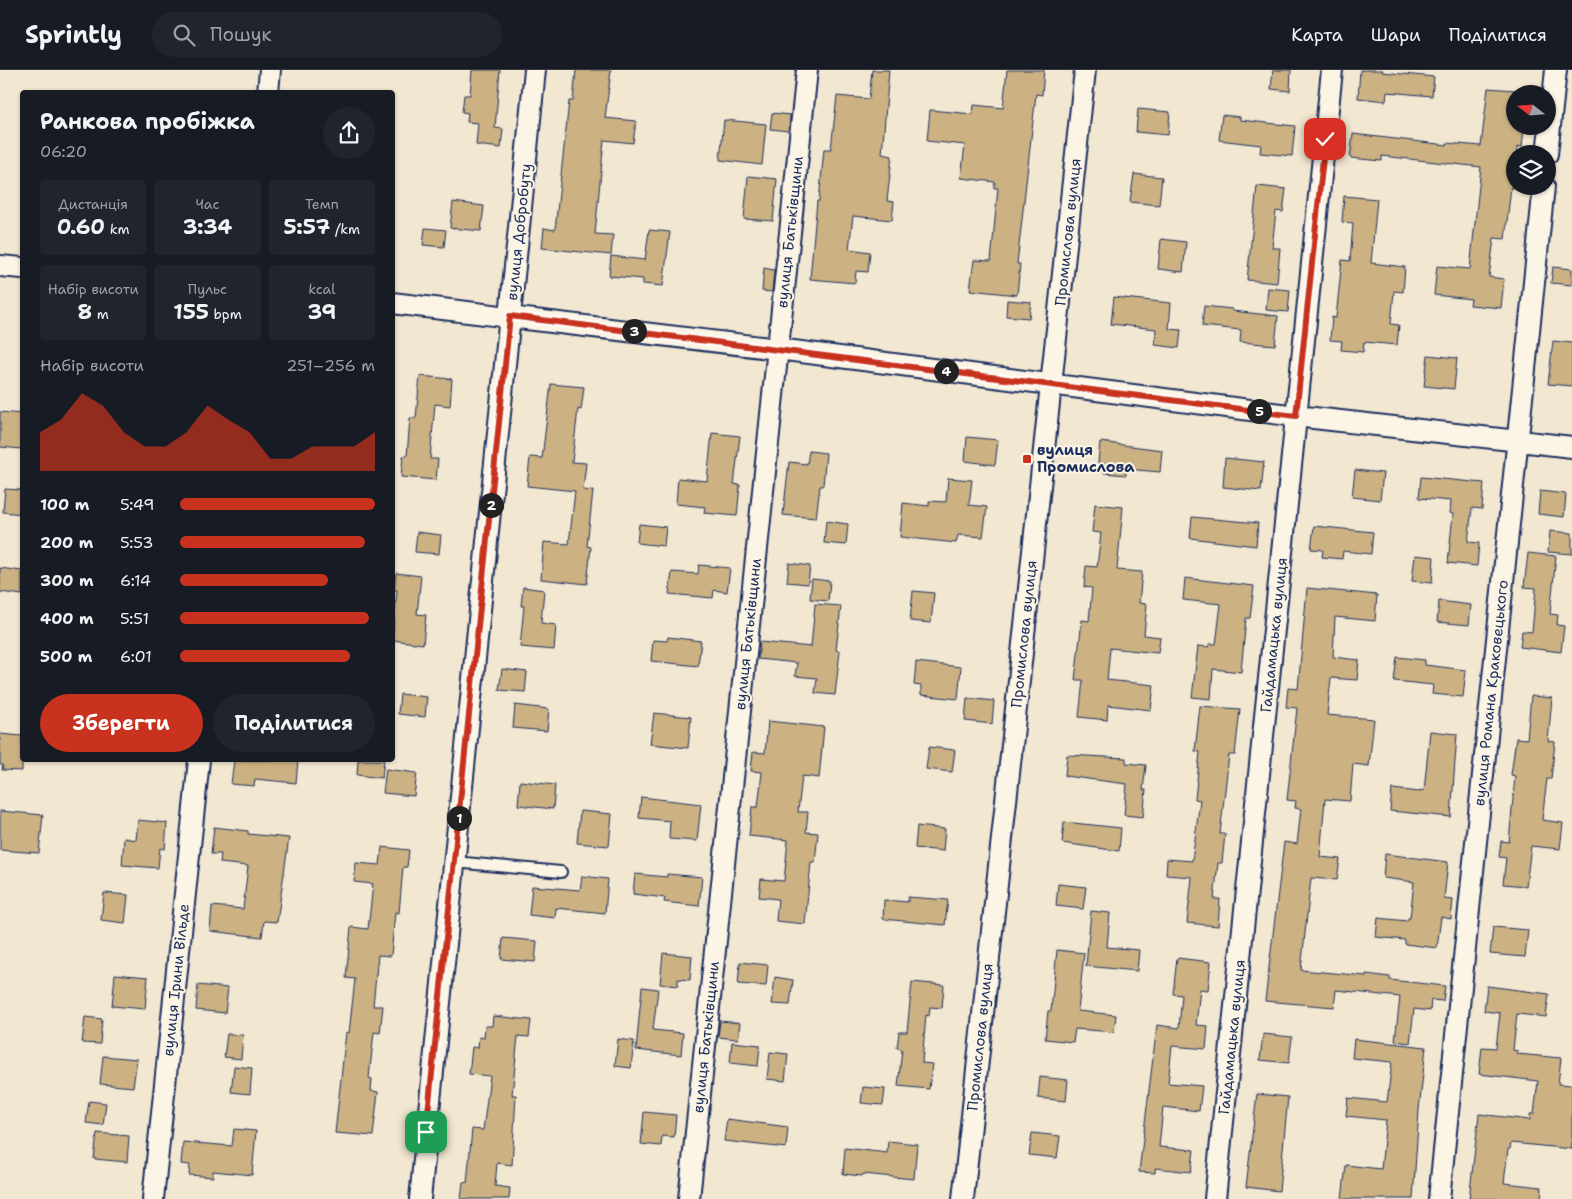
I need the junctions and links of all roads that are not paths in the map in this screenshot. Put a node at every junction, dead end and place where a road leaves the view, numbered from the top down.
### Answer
1 (270, 70) edge
2 (535, 70) edge
3 (807, 70) edge
4 (1086, 70) edge
5 (1332, 70) edge
6 (1556, 70) edge
7 (268, 90) edge
8 (1548, 145) edge
9 (1543, 195) edge
10 (0, 266) edge
11 (20, 268) edge
12 (395, 304) edge
13 (510, 316) junction
14 (778, 349) junction
15 (1051, 386) junction
16 (1296, 416) junction
17 (1517, 441) junction
18 (1572, 447) edge
19 (199, 762) edge
20 (454, 862) junction
21 (561, 872) dead end
22 (153, 1199) edge
23 (420, 1199) edge
24 (689, 1199) edge
25 (963, 1199) edge
26 (1215, 1199) edge
27 (1439, 1199) edge

1 - 7 street
2 - 13 street, вулиця Добробуту
3 - 14 street, вулиця Батьківщини
4 - 15 street, Промислова вулиця
5 - 16 street, Гайдамацька вулиця
6 - 8 street
9 - 17 street, вулиця Романа Краковецького
10 - 11 street
12 - 13 street
13 - 14 street
13 - 20 street, вулиця Добробуту
14 - 15 street
14 - 24 street, вулиця Батьківщини
15 - 16 street
15 - 25 street, Промислова вулиця
16 - 17 street
16 - 26 street, Гайдамацька вулиця
17 - 18 street
17 - 27 street, вулиця Романа Краковецького
19 - 22 street, вулиця Ірини Вільде
20 - 21 lane
20 - 23 street, вулиця Добробуту

